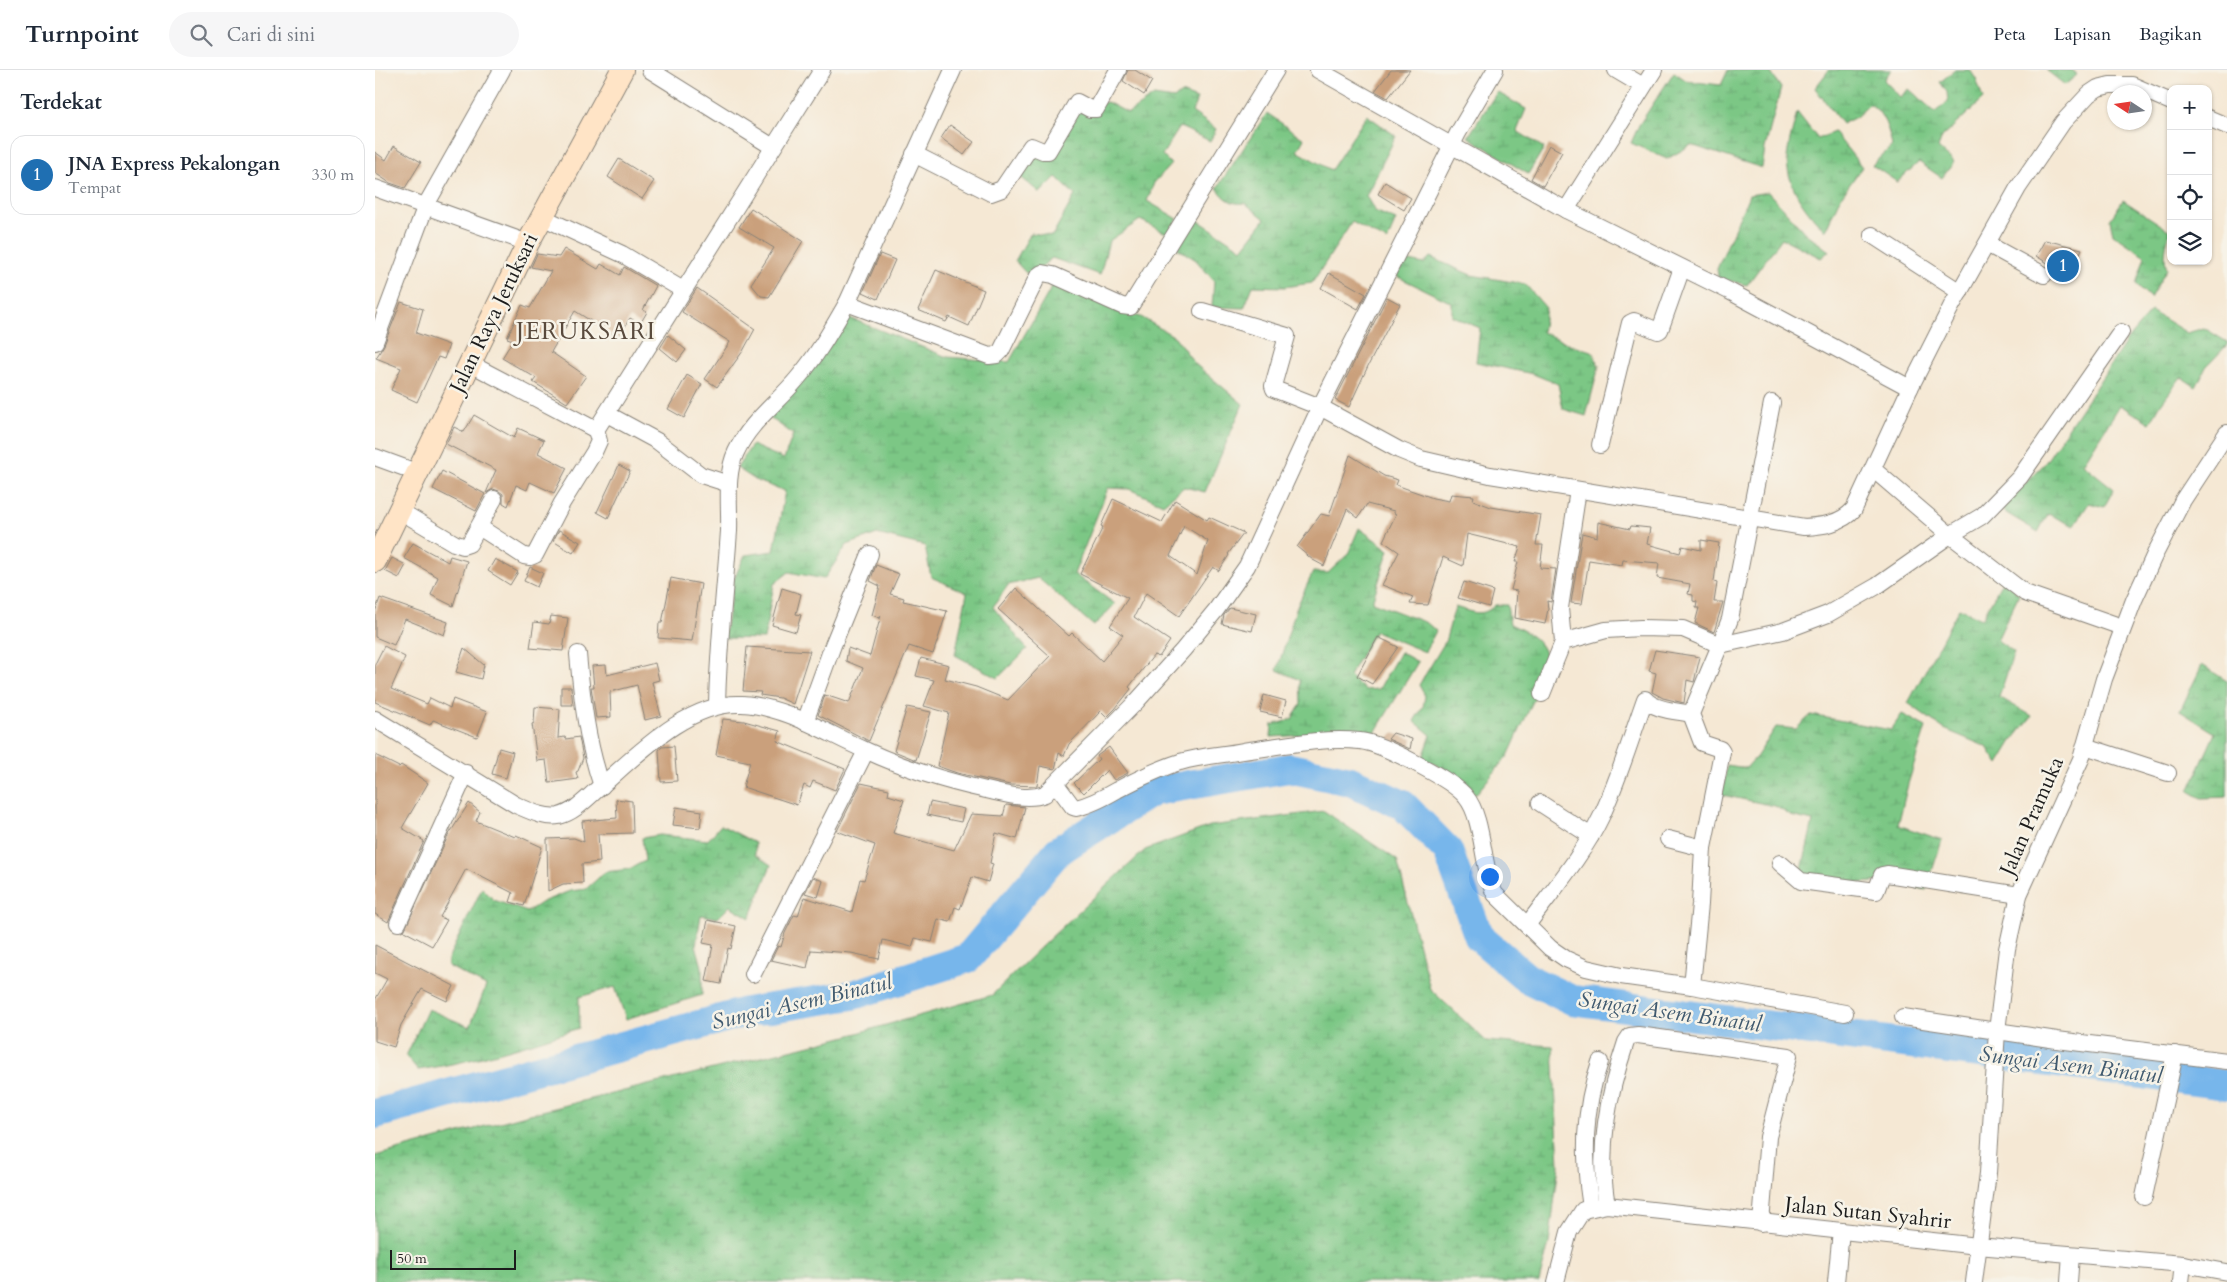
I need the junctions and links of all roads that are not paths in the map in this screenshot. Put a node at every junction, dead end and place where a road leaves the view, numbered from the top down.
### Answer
1 (501, 70) edge
2 (623, 70) edge
3 (650, 70) edge
4 (823, 70) edge
5 (953, 70) edge
6 (1118, 70) edge
7 (1276, 70) edge
8 (1318, 70) edge
9 (1495, 70) edge
10 (1616, 70) edge
11 (1654, 70) edge
12 (1643, 86) junction
13 (2167, 100) edge
14 (2212, 120) edge
15 (2227, 126) edge
16 (1455, 141) junction
17 (773, 146) junction
18 (914, 154) junction
19 (375, 188) edge
20 (426, 205) junction
21 (1566, 210) junction
22 (542, 217) junction
23 (1872, 235) dead end
24 (528, 243) junction
25 (1987, 244) junction
26 (1682, 268) junction
27 (2044, 275) dead end
28 (683, 290) junction
29 (1960, 292) junction
30 (847, 303) junction
31 (1202, 311) dead end
32 (2121, 332) dead end
33 (375, 342) edge
34 (469, 363) junction
35 (1910, 388) junction
36 (1772, 403) dead end
37 (1320, 407) junction
38 (607, 414) junction
39 (596, 430) junction
40 (2227, 433) edge
41 (1600, 445) dead end
42 (375, 457) edge
43 (1873, 470) junction
44 (416, 472) junction
45 (729, 484) junction
46 (1578, 490) junction
47 (494, 499) dead end
48 (400, 511) junction
49 (1750, 518) junction
50 (479, 527) junction
51 (1949, 534) junction
52 (870, 554) dead end
53 (375, 560) edge
54 (2122, 627) junction
55 (1722, 640) junction
56 (1563, 642) junction
57 (577, 654) dead end
58 (1542, 694) dead end
59 (717, 706) junction
60 (1691, 714) junction
61 (375, 719) edge
62 (805, 722) junction
63 (2085, 746) junction
64 (866, 751) junction
65 (2168, 772) dead end
66 (466, 773) junction
67 (1056, 784) junction
68 (602, 786) junction
69 (1539, 803) dead end
70 (1591, 836) junction
71 (1668, 839) dead end
72 (1703, 848) junction
73 (1780, 863) dead end
74 (2019, 895) junction
75 (398, 923) dead end
76 (1528, 924) junction
77 (753, 974) dead end
78 (1692, 986) junction
79 (1845, 1013) dead end
80 (1903, 1017) dead end
81 (1997, 1034) junction
82 (2174, 1056) junction
83 (2227, 1061) edge
84 (1600, 1062) dead end
85 (2144, 1196) dead end
86 (1610, 1205) junction
87 (1591, 1208) junction
88 (1761, 1223) junction
89 (1841, 1231) junction
90 (1977, 1246) junction
91 (2071, 1255) junction
92 (2183, 1264) junction
93 (2227, 1272) edge
94 (1556, 1282) edge
95 (1836, 1282) edge
96 (1974, 1282) edge
97 (2069, 1282) edge
98 (2181, 1282) edge

1 - 20 street
2 - 22 street, Jalan Raya Jeruksari
3 - 17 street
4 - 17 street
5 - 18 street
6 - 18 street
7 - 30 street
8 - 16 street
9 - 16 street
10 - 12 street
11 - 12 street
12 - 21 street
13 - 25 street
14 - 15 street
16 - 21 street
16 - 37 street
17 - 28 street
18 - 30 street
19 - 20 street
20 - 24 street
20 - 33 street
21 - 26 street
22 - 24 street, Jalan Raya Jeruksari
22 - 28 street
23 - 29 street
24 - 34 street, Jalan Raya Jeruksari
25 - 27 street
25 - 29 street
26 - 35 street
26 - 41 street
28 - 38 street
29 - 35 street
30 - 45 street
31 - 37 street
32 - 51 street
34 - 39 street
34 - 44 street, Jalan Raya Jeruksari
35 - 43 street
36 - 49 street
37 - 46 street
37 - 67 street
38 - 39 street
38 - 45 street
39 - 50 street
40 - 54 street, Jalan Pramuka
42 - 44 street
43 - 49 street
43 - 51 street
44 - 48 street, Jalan Raya Jeruksari
45 - 59 street
46 - 49 street
46 - 56 street
47 - 50 street
48 - 50 street
48 - 53 street, Jalan Raya Jeruksari
49 - 55 street
51 - 54 street
51 - 55 street
52 - 62 street
54 - 63 street, Jalan Pramuka
55 - 56 street
55 - 60 street
56 - 58 street
57 - 68 street
59 - 62 street
59 - 68 street
60 - 70 street
60 - 72 street
61 - 66 street
62 - 64 street
63 - 65 street
63 - 74 street, Jalan Pramuka
64 - 67 street
64 - 77 street
66 - 68 street
66 - 75 street
67 - 76 street
69 - 70 street
70 - 76 street
71 - 72 street
72 - 78 street
73 - 74 street
74 - 81 street, Jalan Pramuka
76 - 78 street
78 - 79 street
80 - 81 street
81 - 82 street
81 - 90 street, Jalan Pramuka
82 - 83 street
82 - 85 street
84 - 87 street
86 - 87 street, Jalan Sutan Syahrir
86 - 88 street, Jalan Sutan Syahrir
86 - 88 street
87 - 94 street
88 - 89 street, Jalan Sutan Syahrir
89 - 90 street, Jalan Sutan Syahrir
89 - 95 street
90 - 91 street, Jalan Sutan Syahrir
90 - 96 street, Jalan Pramuka
91 - 92 street, Jalan Sutan Syahrir
91 - 97 street
92 - 93 street, Jalan Sutan Syahrir
92 - 98 street

